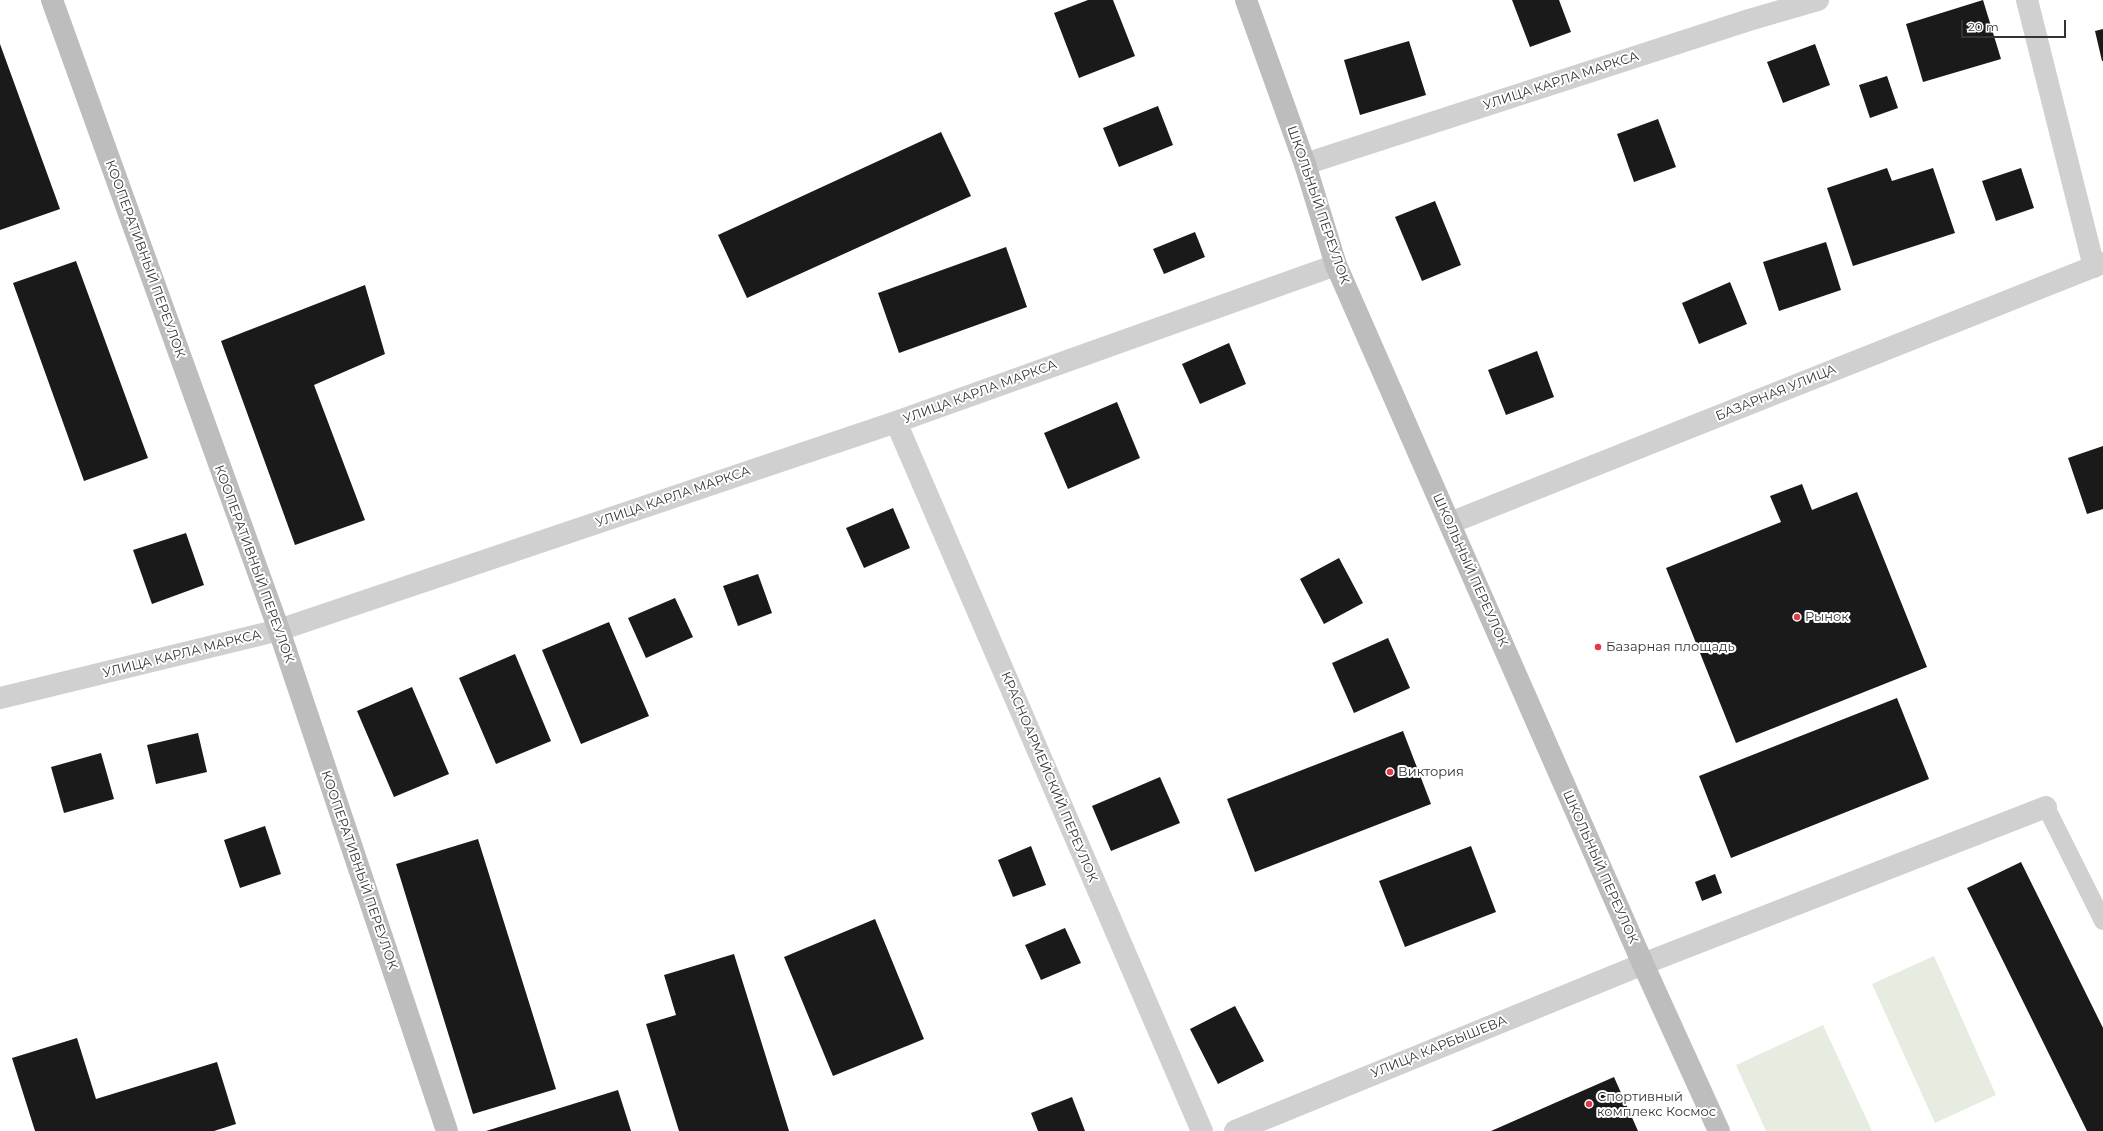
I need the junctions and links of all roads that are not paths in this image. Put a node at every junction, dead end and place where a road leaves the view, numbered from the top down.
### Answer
1 (52, 0) edge
2 (1246, 0) edge
3 (1818, 0) edge
4 (2027, 0) edge
5 (1305, 164) junction
6 (1336, 265) junction
7 (2098, 265) edge
8 (896, 422) junction
9 (1450, 523) junction
10 (278, 630) junction
11 (0, 698) edge
12 (2046, 807) joint
13 (2103, 921) edge
14 (1643, 964) junction
15 (447, 1131) edge
16 (1202, 1131) edge
17 (1236, 1131) edge
18 (1719, 1131) edge

1 - 10 street, КООПЕРАТИВНЫЙ ПЕРЕУЛОК
2 - 5 street, ШКОЛЬНЫЙ ПЕРЕУЛОК
3 - 5 street, УЛИЦА КАРЛА МАРКСА
4 - 7 street
5 - 6 street, ШКОЛЬНЫЙ ПЕРЕУЛОК
6 - 8 street, УЛИЦА КАРЛА МАРКСА
6 - 9 street, ШКОЛЬНЫЙ ПЕРЕУЛОК
7 - 9 street, БАЗАРНАЯ УЛИЦА
8 - 10 street, УЛИЦА КАРЛА МАРКСА
8 - 16 street, КРАСНОАРМЕЙСКИЙ ПЕРЕУЛОК
9 - 14 street, ШКОЛЬНЫЙ ПЕРЕУЛОК
10 - 11 street, УЛИЦА КАРЛА МАРКСА
10 - 15 street, КООПЕРАТИВНЫЙ ПЕРЕУЛОК
12 - 13 lane
12 - 14 street, УЛИЦА КАРБЫШЕВА
14 - 17 street, УЛИЦА КАРБЫШЕВА
14 - 18 street, ШКОЛЬНЫЙ ПЕРЕУЛОК

